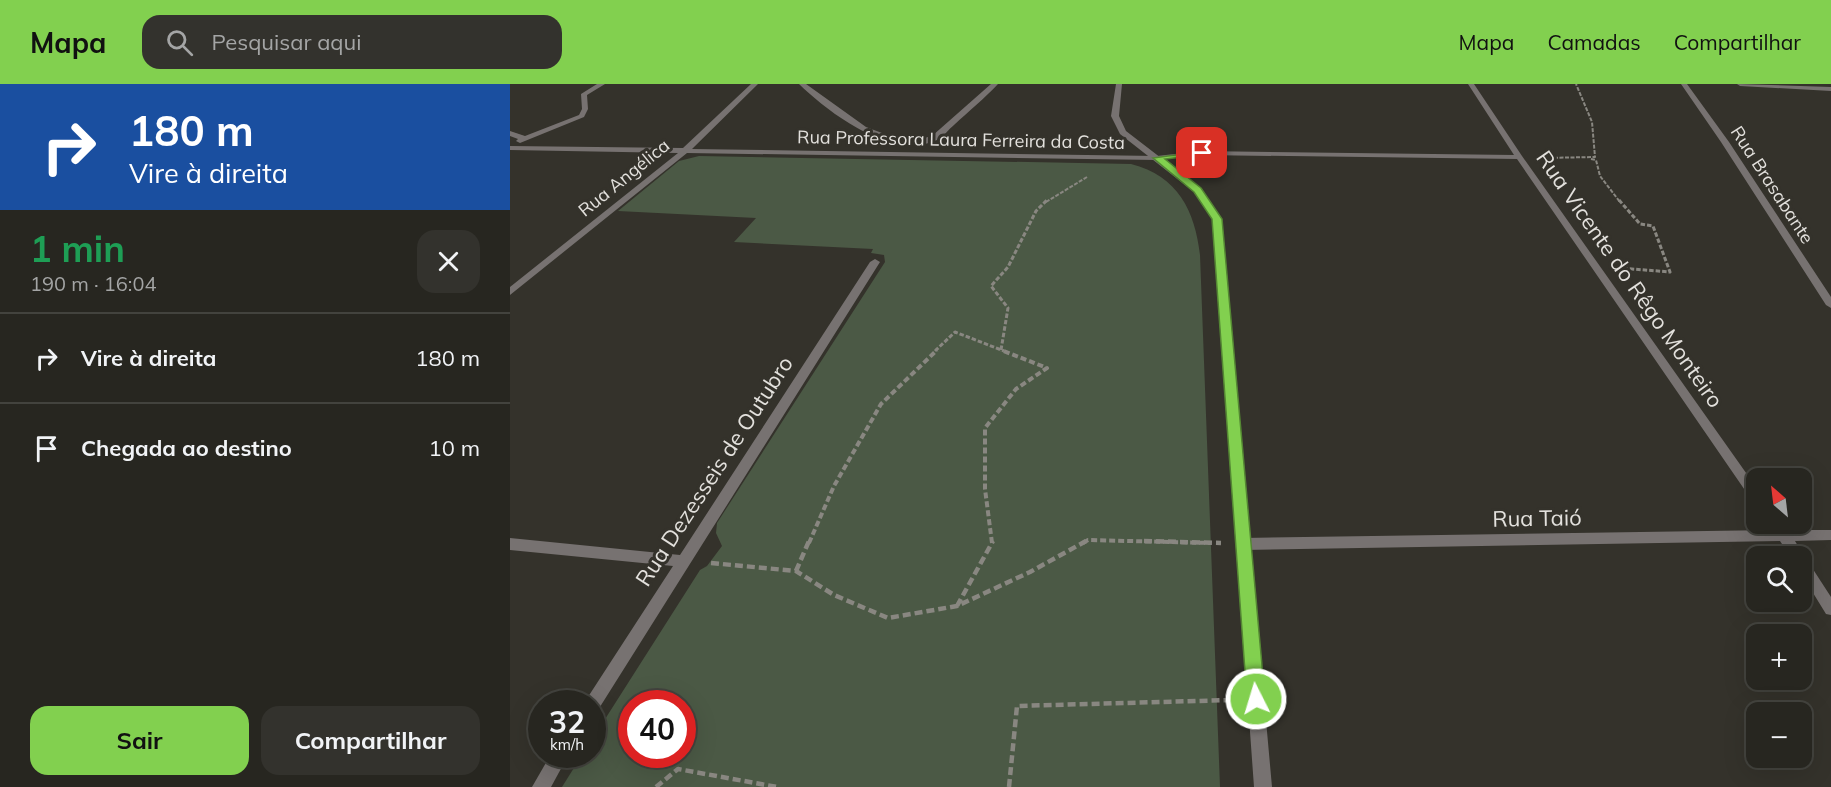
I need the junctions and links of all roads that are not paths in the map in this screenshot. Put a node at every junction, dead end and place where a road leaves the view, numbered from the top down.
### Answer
1 (602, 84) edge
2 (754, 84) edge
3 (802, 84) edge
4 (995, 84) edge
5 (1119, 84) edge
6 (1471, 84) edge
7 (1684, 84) edge
8 (1740, 84) edge
9 (1831, 89) edge
10 (510, 133) edge
11 (525, 139) junction
12 (510, 147) edge
13 (685, 151) junction
14 (1519, 157) junction
15 (1157, 158) junction
16 (875, 262) dead end
17 (510, 292) edge
18 (1831, 305) edge
19 (1746, 482) edge
20 (1784, 535) junction
21 (1831, 535) edge
22 (510, 544) edge
23 (1243, 544) junction
24 (1791, 546) edge
25 (684, 561) junction
26 (1812, 580) edge
27 (1831, 609) edge
28 (602, 690) edge
29 (552, 768) edge
30 (540, 787) edge
31 (1263, 787) edge

1 - 11 street
2 - 13 street, Rua Angélica
3 - 4 street
5 - 15 street
6 - 14 street, Rua Vicente do Rêgo Monteiro
7 - 18 street, Rua Brasabante
8 - 9 street
10 - 11 street
11 - 12 street
12 - 13 street, Rua Professora Laura Ferreira da Costa
13 - 15 street, Rua Professora Laura Ferreira da Costa
13 - 17 street, Rua Angélica
14 - 15 street, Rua Professora Laura Ferreira da Costa
14 - 19 street, Rua Vicente do Rêgo Monteiro
15 - 23 street
16 - 25 street, Rua Dezesseis de Outubro
20 - 21 street, Rua Taió
20 - 23 street, Rua Taió
20 - 24 street
22 - 25 street
23 - 31 street
25 - 28 street, Rua Dezesseis de Outubro
26 - 27 street
29 - 30 street

